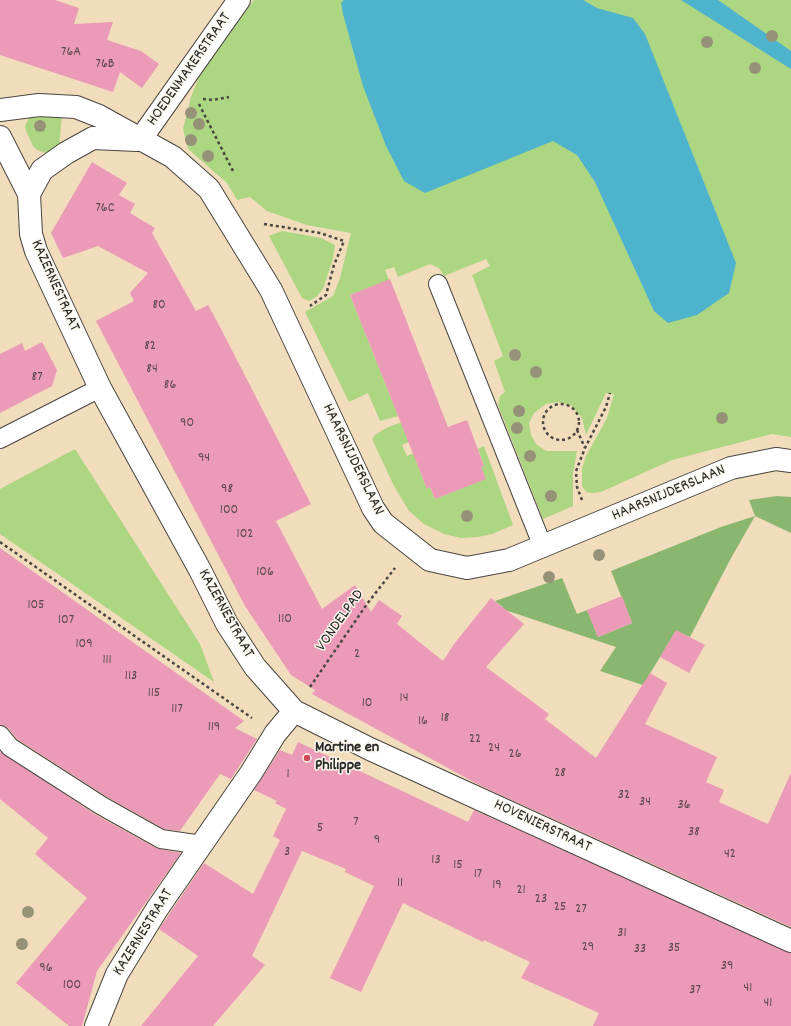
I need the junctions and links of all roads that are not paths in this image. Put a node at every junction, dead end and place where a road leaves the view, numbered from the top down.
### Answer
1 (239, 0) edge
2 (0, 110) edge
3 (0, 137) edge
4 (140, 140) junction
5 (29, 194) junction
6 (438, 284) dead end
7 (100, 388) junction
8 (0, 439) edge
9 (791, 461) edge
10 (543, 547) junction
11 (294, 711) junction
12 (0, 735) edge
13 (202, 845) junction
14 (791, 941) edge
15 (96, 1026) edge

1 - 4 street, HOEDENMAKERSTRAAT
2 - 4 street, HAARSNIJDERSLAAN
3 - 5 street, KAZERNESTRAAT
4 - 5 street, HAARSNIJDERSLAAN
4 - 10 street, HAARSNIJDERSLAAN
5 - 7 street, KAZERNESTRAAT
6 - 10 lane
7 - 8 lane
7 - 11 street, KAZERNESTRAAT
9 - 10 street, HAARSNIJDERSLAAN
11 - 13 street, KAZERNESTRAAT
11 - 14 street, HOVENIERSTRAAT
12 - 13 lane
13 - 15 street, KAZERNESTRAAT

